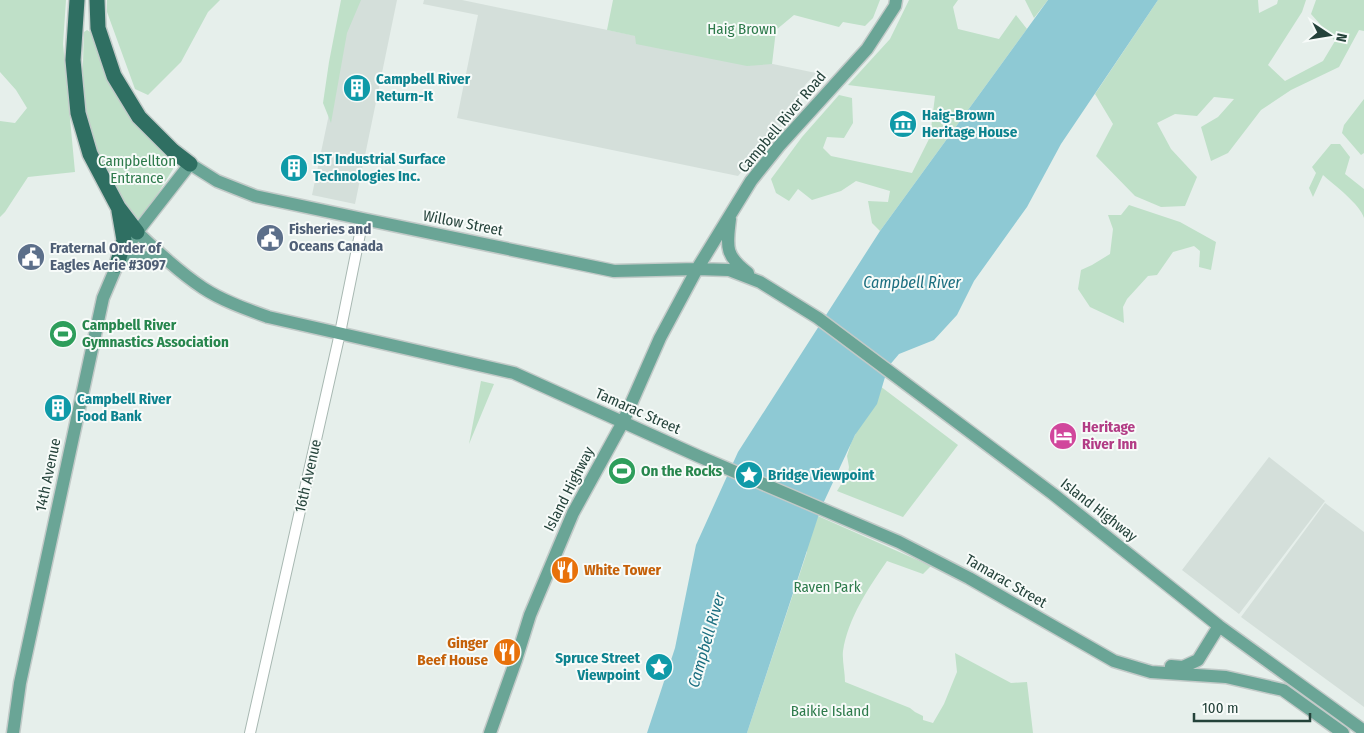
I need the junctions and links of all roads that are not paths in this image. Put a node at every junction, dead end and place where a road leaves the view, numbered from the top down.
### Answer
1 (77, 0) edge
2 (96, 0) edge
3 (896, 0) edge
4 (190, 164) junction
5 (118, 207) junction
6 (730, 215) junction
7 (363, 219) junction
8 (137, 232) junction
9 (162, 256) junction
10 (117, 265) junction
11 (696, 269) junction
12 (760, 282) junction
13 (814, 315) joint
14 (340, 333) junction
15 (623, 422) junction
16 (1219, 626) junction
17 (1114, 662) junction
18 (1364, 731) edge
19 (13, 733) edge
20 (250, 733) edge
21 (490, 733) edge
22 (1343, 733) edge

1 - 5 highway
2 - 4 highway
3 - 6 main road, Campbell River Road
4 - 7 main road, Willow Street
4 - 8 main road
5 - 8 highway
5 - 10 highway
6 - 11 main road, Campbell River Road
6 - 12 main road
7 - 11 main road, Willow Street
7 - 14 street, 16th Avenue
8 - 9 main road, Tamarac Street
8 - 10 main road, 14th Avenue
9 - 10 main road
9 - 14 main road, Tamarac Street
10 - 19 main road, 14th Avenue
11 - 12 main road, Willow Street
11 - 15 main road, Island Highway
12 - 13 main road, Willow Street
13 - 16 main road, Island Highway
14 - 15 main road, Tamarac Street
14 - 20 street, 16th Avenue
15 - 17 main road, Tamarac Street
15 - 21 main road, Island Highway
16 - 17 main road
16 - 18 main road, Island Highway
17 - 22 main road

